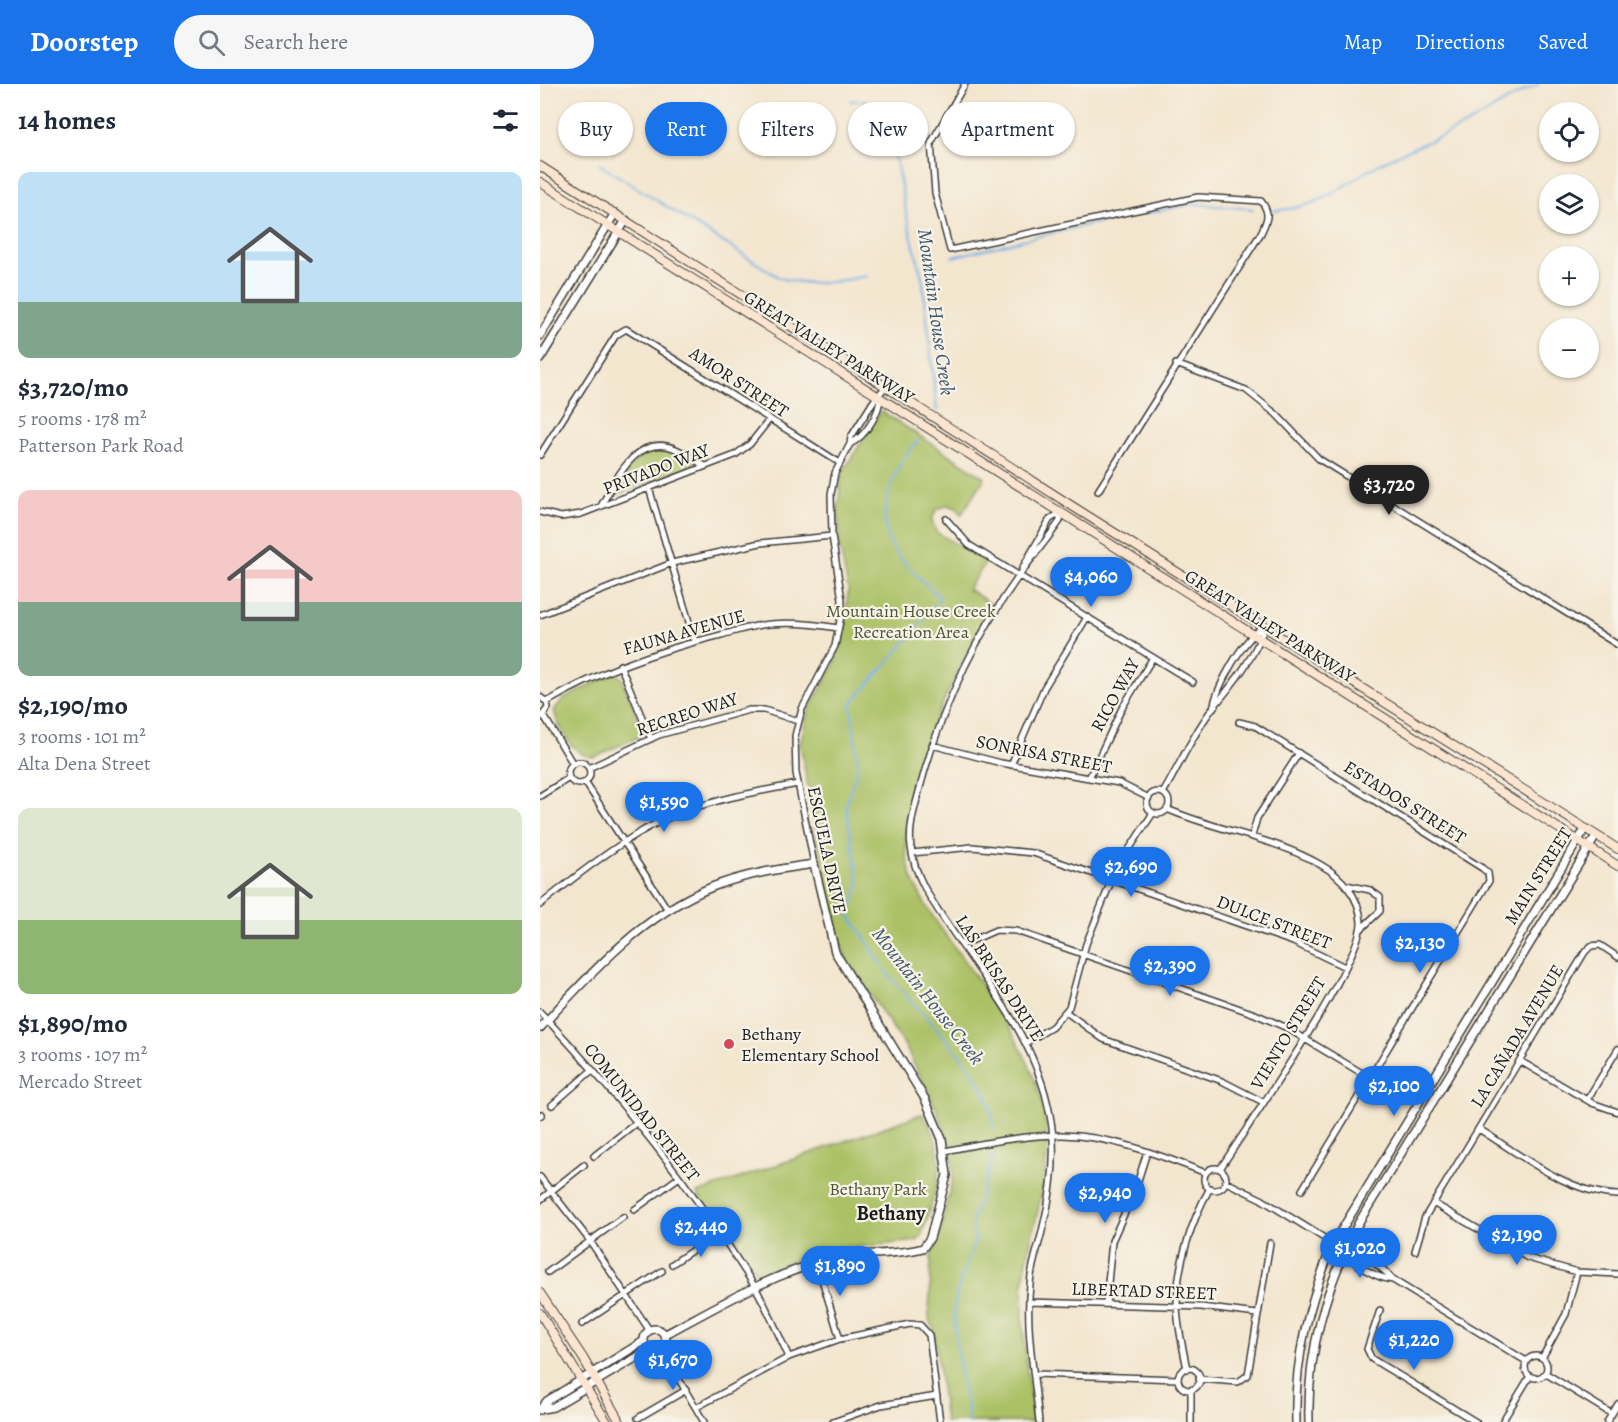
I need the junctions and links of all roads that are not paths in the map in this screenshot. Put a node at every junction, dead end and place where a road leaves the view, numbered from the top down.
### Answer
1 (964, 84) edge
2 (540, 166) edge
3 (540, 182) edge
4 (615, 213) junction
5 (626, 220) junction
6 (608, 224) junction
7 (619, 231) junction
8 (540, 336) edge
9 (540, 359) edge
10 (1176, 364) junction
11 (886, 386) junction
12 (880, 397) junction
13 (769, 420) junction
14 (540, 455) edge
15 (840, 463) junction
16 (705, 466) junction
17 (649, 488) junction
18 (1098, 491) dead end
19 (601, 506) junction
20 (1080, 511) junction
21 (540, 512) edge
22 (1061, 513) junction
23 (946, 519) dead end
24 (832, 536) junction
25 (672, 562) junction
26 (1019, 576) junction
27 (540, 615) edge
28 (1086, 619) junction
29 (1265, 625) junction
30 (838, 628) junction
31 (1253, 633) junction
32 (1262, 639) junction
33 (695, 642) junction
34 (1618, 645) edge
35 (1152, 659) junction
36 (620, 665) junction
37 (1193, 682) dead end
38 (540, 698) edge
39 (547, 702) junction
40 (1213, 708) junction
41 (542, 717) edge
42 (798, 721) junction
43 (1239, 722) dead end
44 (651, 739) junction
45 (932, 745) junction
46 (1299, 753) junction
47 (573, 764) junction
48 (1011, 765) junction
49 (589, 768) junction
50 (569, 778) junction
51 (1089, 778) junction
52 (585, 782) junction
53 (798, 784) junction
54 (1163, 793) junction
55 (540, 796) edge
56 (1149, 798) junction
57 (1167, 809) junction
58 (1153, 813) junction
59 (1585, 829) junction
60 (1252, 836) junction
61 (1596, 836) junction
62 (1578, 841) junction
63 (626, 843) junction
64 (1589, 847) junction
65 (1618, 849) edge
66 (912, 853) junction
67 (814, 864) junction
68 (1618, 866) edge
69 (1112, 879) junction
70 (1346, 885) junction
71 (540, 905) edge
72 (668, 910) junction
73 (1360, 930) junction
74 (962, 945) junction
75 (1084, 954) junction
76 (1618, 957) edge
77 (1345, 967) junction
78 (540, 1012) edge
79 (1066, 1012) junction
80 (547, 1020) junction
81 (540, 1028) edge
82 (1304, 1038) junction
83 (1027, 1042) junction
84 (1618, 1048) edge
85 (1520, 1061) junction
86 (591, 1071) junction
87 (1370, 1078) junction
88 (1587, 1100) junction
89 (1263, 1102) junction
90 (552, 1105) dead end
91 (1618, 1112) edge
92 (636, 1123) junction
93 (1479, 1129) junction
94 (1053, 1136) junction
95 (945, 1151) junction
96 (1147, 1152) junction
97 (594, 1156) dead end
98 (584, 1165) dead end
99 (1220, 1169) junction
100 (1206, 1173) junction
101 (540, 1177) edge
102 (678, 1178) junction
103 (1226, 1182) junction
104 (1210, 1188) junction
105 (551, 1190) junction
106 (1302, 1190) dead end
107 (1618, 1196) edge
108 (540, 1200) edge
109 (1433, 1203) junction
110 (634, 1210) dead end
111 (623, 1217) dead end
112 (718, 1233) junction
113 (590, 1242) junction
114 (1270, 1243) dead end
115 (1333, 1244) junction
116 (1345, 1251) junction
117 (1415, 1251) dead end
118 (817, 1263) junction
119 (672, 1264) dead end
120 (662, 1271) dead end
121 (548, 1272) dead end
122 (1576, 1272) junction
123 (1618, 1274) edge
124 (755, 1286) junction
125 (540, 1293) edge
126 (627, 1294) junction
127 (1029, 1302) junction
128 (1106, 1304) junction
129 (1177, 1306) junction
130 (1380, 1310) dead end
131 (540, 1313) edge
132 (1257, 1314) junction
133 (582, 1324) dead end
134 (650, 1331) junction
135 (664, 1335) junction
136 (840, 1339) junction
137 (644, 1341) junction
138 (661, 1349) junction
139 (649, 1350) junction
140 (789, 1357) junction
141 (1542, 1358) junction
142 (1526, 1361) junction
143 (1187, 1369) junction
144 (592, 1373) junction
145 (1545, 1373) junction
146 (1035, 1374) junction
147 (1530, 1376) junction
148 (1178, 1379) junction
149 (582, 1380) junction
150 (1199, 1380) junction
151 (597, 1381) junction
152 (587, 1388) junction
153 (686, 1390) junction
154 (1191, 1390) junction
155 (937, 1396) junction
156 (1618, 1404) edge
157 (697, 1407) junction
158 (541, 1410) edge
159 (1612, 1414) junction
160 (638, 1418) dead end
161 (607, 1422) edge
162 (620, 1422) edge
163 (704, 1422) edge
164 (832, 1422) edge
165 (940, 1422) edge
166 (1039, 1422) edge
167 (1191, 1422) edge
168 (1296, 1422) edge
169 (1309, 1422) edge
170 (1476, 1422) edge
171 (1502, 1422) edge
172 (1607, 1422) edge

1 - 10 street
2 - 4 main road, GREAT VALLEY PARKWAY
3 - 6 main road, GREAT VALLEY PARKWAY
4 - 5 main road, GREAT VALLEY PARKWAY
4 - 6 street
5 - 7 street
5 - 11 main road, GREAT VALLEY PARKWAY
6 - 7 main road, GREAT VALLEY PARKWAY
6 - 8 street
7 - 9 street
7 - 12 main road, GREAT VALLEY PARKWAY
10 - 18 street
10 - 34 street
11 - 12 street, ESCUELA DRIVE
11 - 20 main road, GREAT VALLEY PARKWAY
12 - 15 street, ESCUELA DRIVE
12 - 22 main road, GREAT VALLEY PARKWAY
13 - 14 street, AMOR STREET
13 - 15 street, AMOR STREET
13 - 16 street, PRIVADO WAY
15 - 24 street, ESCUELA DRIVE
16 - 17 street, PRIVADO WAY
16 - 19 street
17 - 19 street, PRIVADO WAY
17 - 25 street
19 - 21 street, PRIVADO WAY
20 - 22 main road
20 - 29 main road, GREAT VALLEY PARKWAY
22 - 26 street, LAS BRISAS DRIVE
22 - 31 main road, GREAT VALLEY PARKWAY
23 - 26 street
24 - 25 street
24 - 30 street, ESCUELA DRIVE
25 - 27 street
25 - 33 street
26 - 28 street
26 - 45 street, LAS BRISAS DRIVE
28 - 35 street
28 - 48 street
29 - 31 street
29 - 32 street
29 - 59 main road, GREAT VALLEY PARKWAY
30 - 33 street, FAUNA AVENUE
30 - 42 street, ESCUELA DRIVE
31 - 32 main road, GREAT VALLEY PARKWAY
31 - 40 street
32 - 40 street
32 - 62 main road, GREAT VALLEY PARKWAY
33 - 36 street, FAUNA AVENUE
35 - 37 street
35 - 51 street, RICO WAY
36 - 39 street, FAUNA AVENUE
36 - 44 street
38 - 39 street
39 - 41 street
40 - 54 street
41 - 47 street
42 - 44 street, RECREO WAY
42 - 53 street, ESCUELA DRIVE
43 - 46 street, ESTADOS STREET
44 - 49 street, RECREO WAY
45 - 48 street, SONRISA STREET
45 - 66 street, LAS BRISAS DRIVE
46 - 60 street
46 - 87 street, ESTADOS STREET
47 - 49 street
47 - 50 street
48 - 51 street, SONRISA STREET
49 - 52 street
50 - 52 street
50 - 55 street
51 - 56 street, SONRISA STREET
52 - 63 street
53 - 63 street
53 - 67 street, ESCUELA DRIVE
54 - 56 street
54 - 57 street
56 - 58 street
57 - 58 street
57 - 60 street
58 - 69 street
59 - 61 main road, GREAT VALLEY PARKWAY
59 - 62 street, MAIN STREET
60 - 70 street
61 - 64 street, MAIN STREET
61 - 65 main road, GREAT VALLEY PARKWAY
62 - 64 main road, GREAT VALLEY PARKWAY
62 - 115 street, MAIN STREET
63 - 71 street
63 - 72 street
64 - 68 main road, GREAT VALLEY PARKWAY
64 - 116 street, MAIN STREET
66 - 69 street, DULCE STREET
66 - 74 street, LAS BRISAS DRIVE
67 - 72 street
67 - 95 street, ESCUELA DRIVE
69 - 75 street
69 - 77 street, DULCE STREET
70 - 73 street, VIENTO STREET
70 - 73 street
72 - 80 street
73 - 77 street, VIENTO STREET
74 - 75 street
74 - 83 street, LAS BRISAS DRIVE
75 - 79 street
75 - 82 street
76 - 85 street, LA CAÑADA AVENUE
77 - 82 street, VIENTO STREET
78 - 80 street, COMUNIDAD STREET
79 - 83 street
79 - 89 street
80 - 81 street
80 - 86 street, COMUNIDAD STREET
82 - 87 street
82 - 89 street, VIENTO STREET
83 - 94 street, LAS BRISAS DRIVE
84 - 88 street
85 - 88 street
85 - 93 street, LA CAÑADA AVENUE
86 - 90 street
86 - 92 street, COMUNIDAD STREET
87 - 106 street
88 - 91 street
89 - 99 street, VIENTO STREET
92 - 97 street
92 - 102 street, COMUNIDAD STREET
93 - 107 street
93 - 109 street, LA CAÑADA AVENUE
94 - 95 street
94 - 96 street
94 - 127 street, LAS BRISAS DRIVE
95 - 118 street, ESCUELA DRIVE
96 - 100 street
96 - 128 street
98 - 105 street
99 - 100 street
99 - 103 street
100 - 104 street
101 - 105 street
102 - 110 street
102 - 112 street, COMUNIDAD STREET
103 - 104 street
103 - 115 street
104 - 129 street
105 - 108 street
105 - 113 street
109 - 117 street, LA CAÑADA AVENUE
109 - 122 street
111 - 113 street
112 - 119 street
112 - 124 street, COMUNIDAD STREET
113 - 121 street
113 - 126 street
114 - 132 street
115 - 116 street
115 - 168 street, MAIN STREET
116 - 142 street
116 - 169 street, MAIN STREET
118 - 124 street
118 - 136 street
120 - 126 street
122 - 123 street
122 - 141 street
124 - 135 street
124 - 140 street, COMUNIDAD STREET
125 - 144 main road
126 - 133 street
126 - 134 street
127 - 128 street, LIBERTAD STREET
127 - 146 street, LAS BRISAS DRIVE
128 - 129 street, LIBERTAD STREET
129 - 132 street, LIBERTAD STREET
129 - 143 street
130 - 170 street
131 - 149 main road
132 - 150 street
134 - 135 street
134 - 137 street
135 - 138 street
136 - 140 street
136 - 155 street
137 - 139 street
137 - 144 street
138 - 139 street
138 - 153 street
139 - 151 street
140 - 157 street
141 - 142 street
141 - 145 street
142 - 147 street
143 - 148 street
143 - 150 street
144 - 149 street
144 - 151 main road
145 - 147 street
145 - 159 street
146 - 148 street
146 - 166 street, LAS BRISAS DRIVE
147 - 171 street
148 - 154 street
149 - 152 main road
149 - 158 street
150 - 154 street
151 - 152 street
151 - 162 main road
152 - 158 street
152 - 161 main road
153 - 157 street
153 - 160 street
154 - 167 street
155 - 164 street
155 - 165 street
156 - 159 street
157 - 163 street
159 - 172 street

